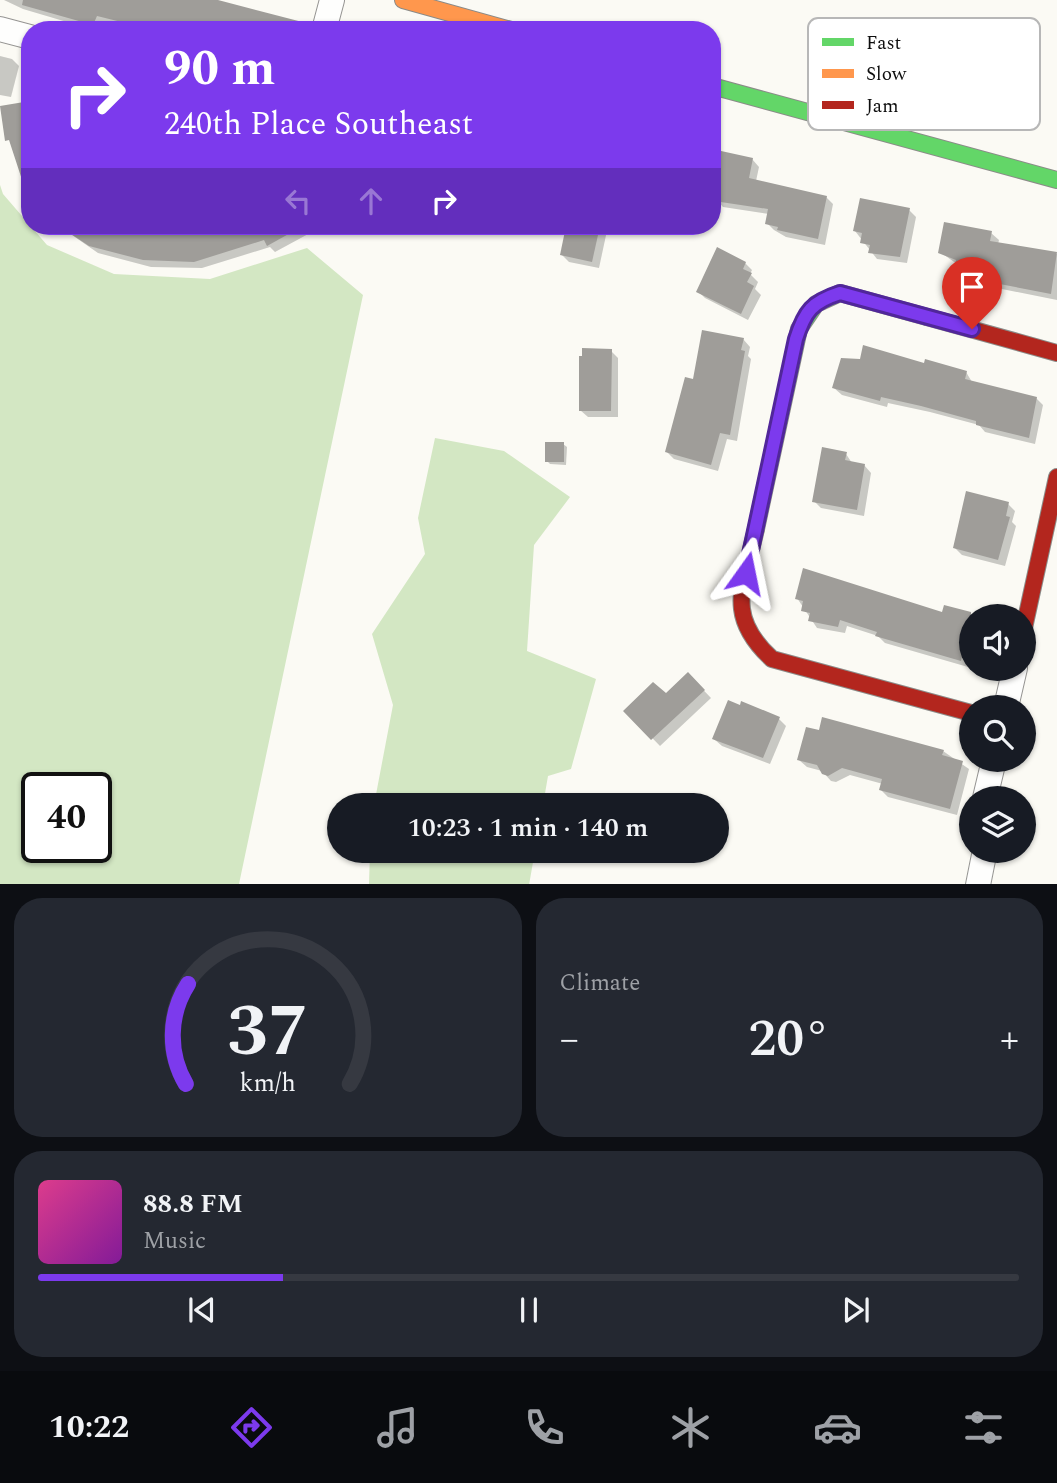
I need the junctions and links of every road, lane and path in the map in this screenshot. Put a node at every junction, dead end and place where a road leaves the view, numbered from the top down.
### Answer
1 (332, 0) edge
2 (403, 0) edge
3 (326, 21) edge
4 (479, 21) edge
5 (0, 29) edge
6 (21, 35) edge
7 (721, 88) edge
8 (808, 112) edge
9 (873, 130) edge
10 (1057, 180) edge
11 (1057, 353) edge
12 (1057, 477) edge
13 (1029, 604) edge
14 (959, 710) edge
15 (982, 863) edge
16 (978, 884) edge

1 - 3 street
2 - 4 street
5 - 6 street
7 - 8 street
9 - 10 street
11 - 14 street
12 - 13 street
15 - 16 street

